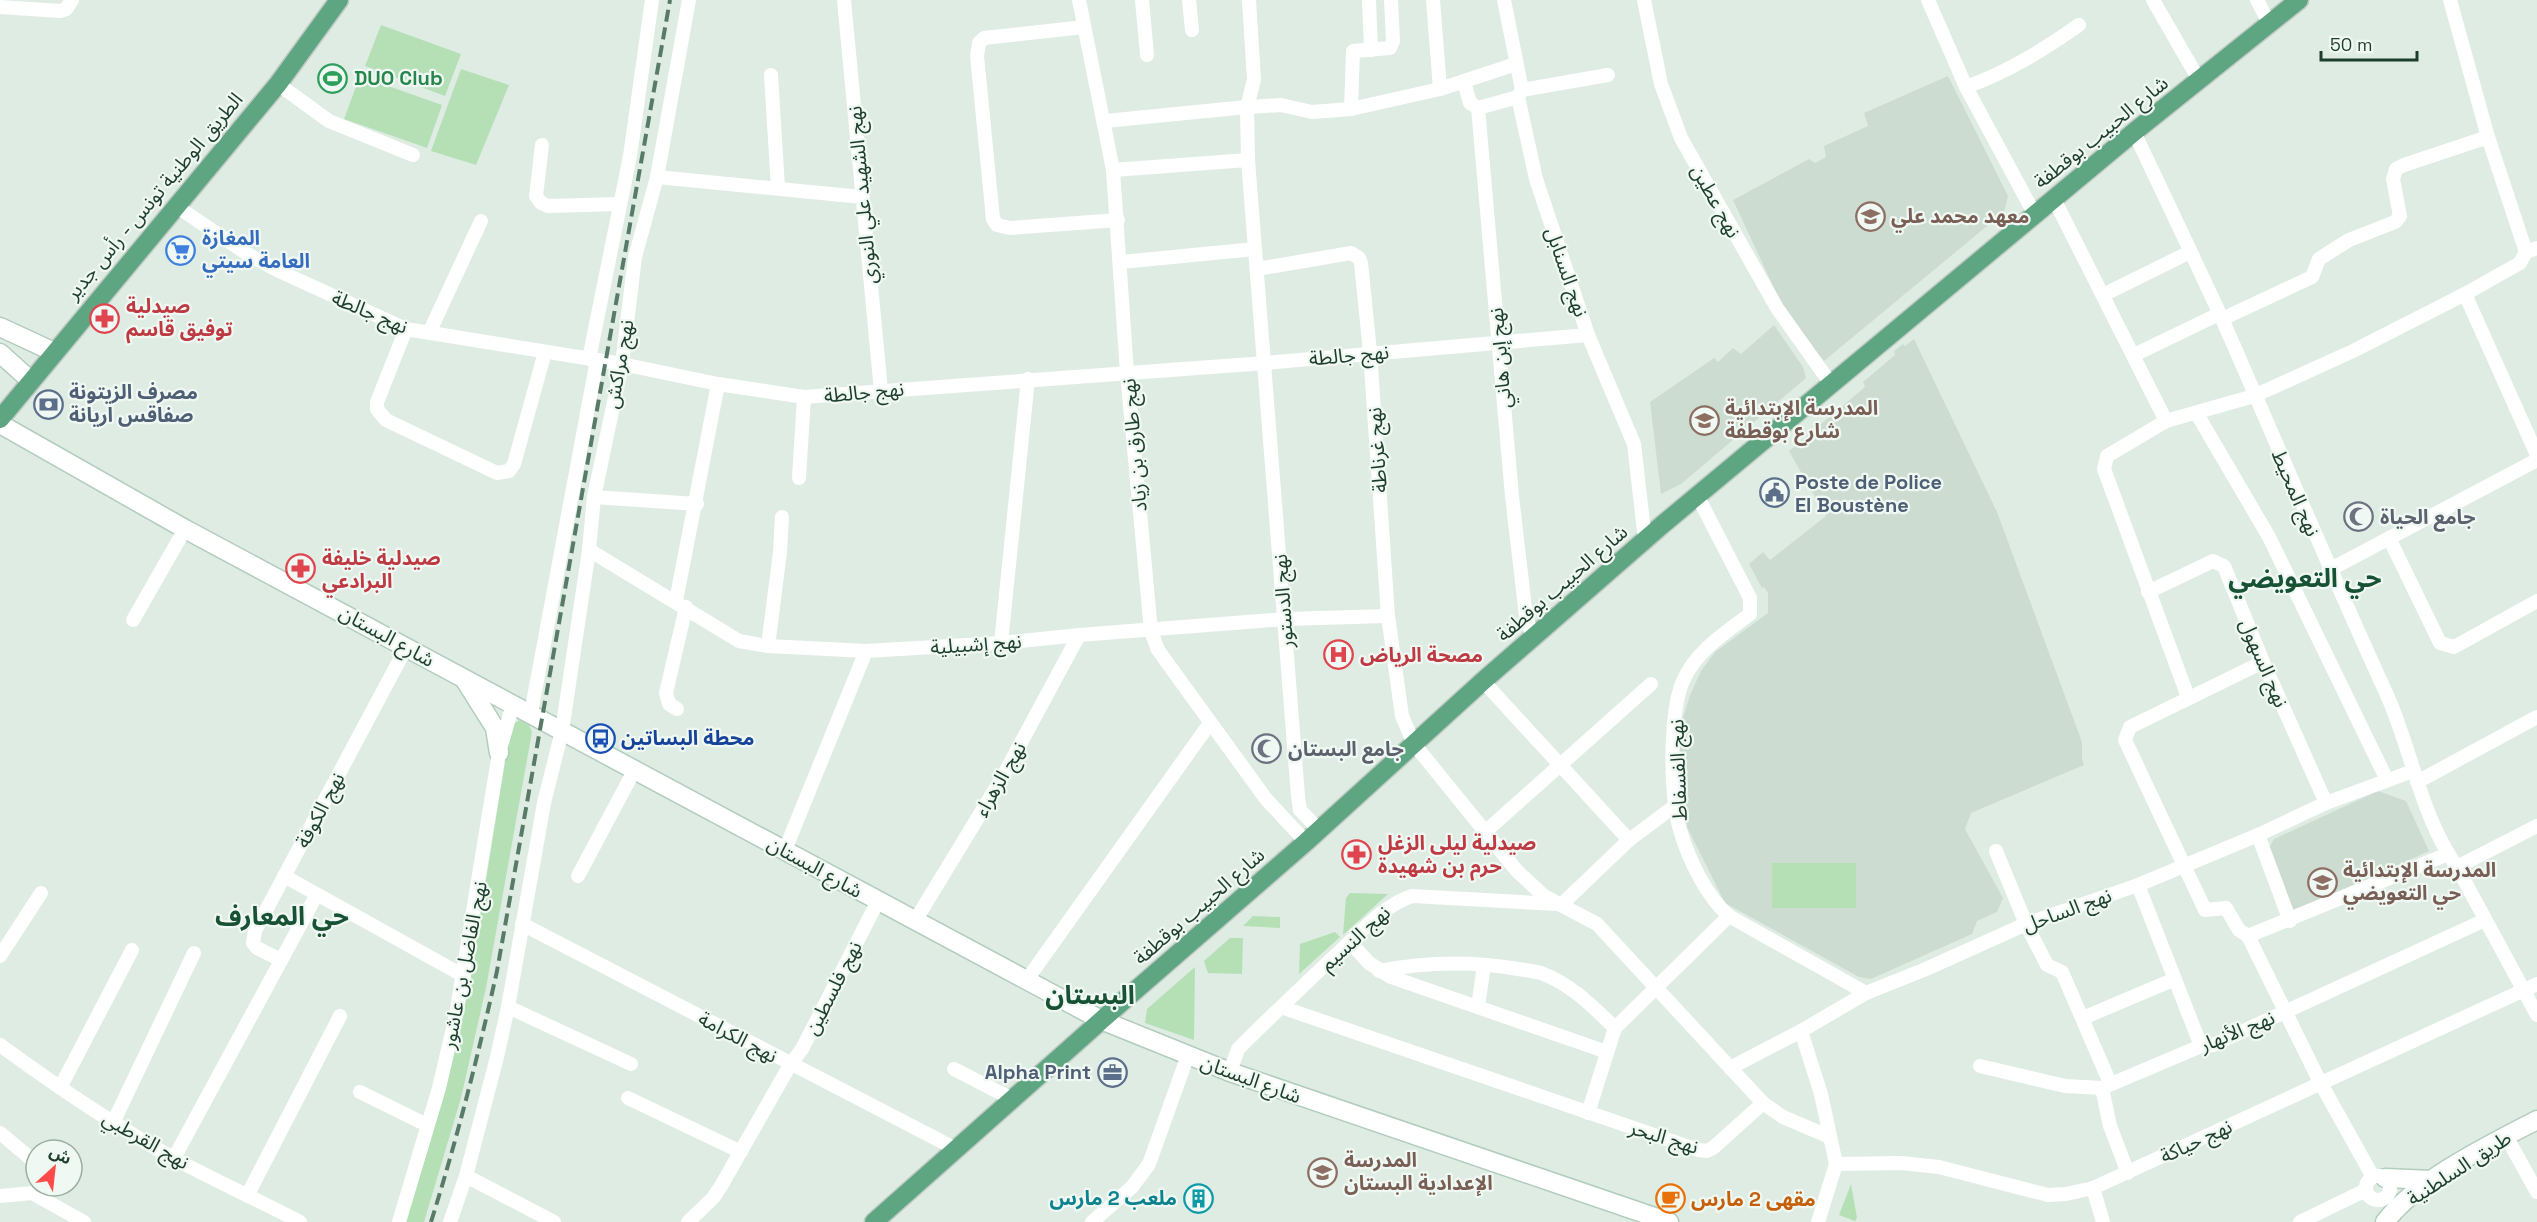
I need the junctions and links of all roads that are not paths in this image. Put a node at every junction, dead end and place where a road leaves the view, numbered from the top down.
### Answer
1 (72, 0) edge
2 (339, 0) edge
3 (652, 0) edge
4 (689, 0) edge
5 (844, 0) edge
6 (1079, 0) edge
7 (1142, 0) edge
8 (1189, 0) edge
9 (1249, 0) edge
10 (1369, 0) edge
11 (1391, 0) edge
12 (1433, 0) edge
13 (1508, 0) edge
14 (1644, 0) edge
15 (1928, 0) edge
16 (2153, 0) edge
17 (2257, 0) edge
18 (2299, 0) edge
19 (2450, 0) edge
20 (0, 7) edge
21 (2269, 23) junction
22 (2079, 25) dead end
23 (1084, 27) junction
24 (1192, 30) dead end
25 (1371, 50) junction
26 (1147, 55) dead end
27 (1516, 64) junction
28 (771, 75) dead end
29 (1608, 75) dead end
30 (2199, 80) junction
31 (1464, 82) junction
32 (278, 84) junction
33 (1966, 87) junction
34 (1440, 89) junction
35 (1520, 94) junction
36 (1247, 107) junction
37 (1478, 108) junction
38 (1351, 109) junction
39 (1105, 121) junction
40 (2134, 132) junction
41 (2488, 137) junction
42 (542, 145) dead end
43 (413, 155) dead end
44 (1248, 160) junction
45 (1113, 170) junction
46 (657, 177) junction
47 (778, 188) junction
48 (862, 198) junction
49 (2054, 199) junction
50 (620, 204) junction
51 (176, 206) junction
52 (2035, 215) junction
53 (1118, 220) junction
54 (481, 221) dead end
55 (1255, 249) junction
56 (2531, 250) edge
57 (2190, 252) junction
58 (1121, 262) junction
59 (1257, 269) junction
60 (2465, 294) junction
61 (2103, 295) junction
62 (2220, 316) junction
63 (0, 327) edge
64 (406, 329) junction
65 (429, 333) junction
66 (1588, 335) junction
67 (1498, 344) junction
68 (54, 352) junction
69 (545, 352) junction
70 (1370, 352) junction
71 (0, 353) edge
72 (2134, 355) junction
73 (593, 360) junction
74 (1264, 363) junction
75 (622, 364) junction
76 (1127, 374) junction
77 (1028, 379) junction
78 (31, 381) junction
79 (718, 384) junction
80 (1831, 384) junction
81 (881, 391) junction
82 (2254, 396) junction
83 (804, 397) junction
84 (2197, 414) junction
85 (0, 419) edge
86 (2166, 421) junction
87 (0, 424) edge
88 (2537, 457) edge
89 (799, 478) dead end
90 (1697, 495) junction
91 (594, 497) junction
92 (697, 504) junction
93 (782, 517) dead end
94 (185, 529) junction
95 (2389, 538) junction
96 (1645, 540) junction
97 (589, 550) junction
98 (2329, 570) junction
99 (2148, 592) junction
100 (2537, 601) edge
101 (681, 604) junction
102 (1388, 616) junction
103 (1285, 619) junction
104 (133, 620) dead end
105 (1151, 631) junction
106 (1079, 635) junction
107 (1533, 638) junction
108 (1000, 643) junction
109 (768, 646) junction
110 (406, 648) junction
111 (866, 651) junction
112 (2263, 662) junction
113 (463, 678) junction
114 (1483, 681) junction
115 (1651, 684) dead end
116 (2188, 697) junction
117 (513, 704) junction
118 (677, 709) dead end
119 (531, 713) junction
120 (2537, 717) edge
121 (1210, 723) junction
122 (562, 731) junction
123 (1414, 744) junction
124 (499, 753) junction
125 (1561, 765) junction
126 (635, 769) junction
127 (2415, 777) junction
128 (2387, 780) junction
129 (2326, 804) junction
130 (1676, 805) junction
131 (2537, 826) edge
132 (1485, 832) junction
133 (2258, 835) junction
134 (1313, 836) junction
135 (1629, 840) junction
136 (785, 850) junction
137 (1996, 851) dead end
138 (2448, 854) junction
139 (2182, 865) junction
140 (2457, 867) junction
141 (1517, 871) junction
142 (284, 876) junction
143 (578, 876) dead end
144 (2138, 885) junction
145 (41, 893) dead end
146 (316, 896) junction
147 (1503, 900) junction
148 (878, 901) junction
149 (1561, 905) junction
150 (1729, 916) junction
151 (2485, 920) junction
152 (915, 921) junction
153 (2290, 921) junction
154 (522, 924) junction
155 (2026, 924) junction
156 (2248, 936) junction
157 (1350, 942) junction
158 (132, 950) dead end
159 (194, 953) dead end
160 (0, 956) edge
161 (281, 960) junction
162 (1484, 965) junction
163 (1379, 970) junction
164 (464, 976) junction
165 (2175, 979) junction
166 (1026, 981) junction
167 (2537, 984) edge
168 (1655, 988) junction
169 (2524, 991) junction
170 (1866, 993) junction
171 (508, 1007) junction
172 (1281, 1007) junction
173 (1478, 1007) junction
174 (2285, 1011) junction
175 (340, 1016) dead end
176 (2537, 1016) edge
177 (2083, 1018) junction
178 (1101, 1020) junction
179 (1615, 1028) junction
180 (1801, 1031) junction
181 (0, 1045) edge
182 (2201, 1046) junction
183 (1607, 1052) junction
184 (1188, 1055) junction
185 (631, 1064) dead end
186 (790, 1065) junction
187 (1980, 1066) dead end
188 (1730, 1068) junction
189 (954, 1069) dead end
190 (1230, 1072) junction
191 (2320, 1083) junction
192 (2106, 1085) junction
193 (60, 1088) junction
194 (360, 1092) dead end
195 (628, 1098) dead end
196 (1012, 1098) junction
197 (1763, 1103) junction
198 (1588, 1113) junction
199 (2537, 1120) edge
200 (113, 1123) junction
201 (427, 1125) junction
202 (0, 1133) edge
203 (2506, 1136) junction
204 (1830, 1137) junction
205 (956, 1149) junction
206 (741, 1152) junction
207 (24, 1153) edge
208 (174, 1158) junction
209 (1836, 1164) junction
210 (2128, 1173) junction
211 (466, 1176) junction
212 (2379, 1177) junction
213 (2432, 1180) junction
214 (2092, 1188) junction
215 (24, 1190) edge
216 (2366, 1190) junction
217 (2537, 1192) edge
218 (248, 1194) junction
219 (0, 1196) edge
220 (50, 1198) edge
221 (2390, 1214) edge
222 (84, 1222) edge
223 (300, 1222) edge
224 (399, 1222) edge
225 (450, 1222) edge
226 (554, 1222) edge
227 (689, 1222) edge
228 (874, 1222) edge
229 (1092, 1222) edge
230 (1669, 1222) edge
231 (1818, 1222) edge
232 (2103, 1222) edge
233 (2300, 1222) edge

1 - 20 street
2 - 32 main road, الطريق الوطنية تونس - رأس جدير
3 - 50 street
4 - 46 street, نهج مراكش
5 - 48 street, نهج الشهيد علي النوري
6 - 23 street, نهج طارق بن زياد
7 - 26 street
8 - 24 street
9 - 36 street, نهج الدستور
10 - 25 street
11 - 25 street
12 - 34 street
13 - 27 street, نهج السنابل
14 - 80 street, نهج عطين
15 - 33 street
16 - 30 street
17 - 21 street
18 - 21 main road, شارع الحبيب بوقطفة
19 - 41 street
21 - 30 main road, شارع الحبيب بوقطفة
22 - 33 street
23 - 39 street, نهج طارق بن زياد
23 - 53 street
25 - 38 street
27 - 31 street
27 - 35 street, نهج السنابل
28 - 47 street
29 - 35 street
30 - 40 main road, شارع الحبيب بوقطفة
31 - 34 street
31 - 37 street, نهج إبن هاني
32 - 43 street
32 - 51 main road, الطريق الوطنية تونس - رأس جدير
33 - 52 street
34 - 38 street
35 - 37 street
35 - 66 street, نهج السنابل
36 - 38 street
36 - 39 street
36 - 44 street, نهج الدستور
37 - 67 street, نهج إبن هاني
39 - 45 street, نهج طارق بن زياد
40 - 49 main road, شارع الحبيب بوقطفة
40 - 57 street, نهج المحيط
41 - 56 street
41 - 62 street
42 - 50 street
44 - 45 street
44 - 55 street, نهج الدستور
45 - 53 street, نهج طارق بن زياد
46 - 47 street
46 - 75 street, نهج مراكش
47 - 48 street
48 - 81 street, نهج الشهيد علي النوري
49 - 52 main road, شارع الحبيب بوقطفة
49 - 61 street
50 - 73 street
51 - 64 street, نهج جالطة
51 - 68 main road, الطريق الوطنية تونس - رأس جدير
52 - 80 main road, شارع الحبيب بوقطفة
53 - 58 street, نهج طارق بن زياد
54 - 65 street
55 - 58 street
55 - 59 street, نهج الدستور
56 - 60 street
57 - 61 street
57 - 62 street, نهج المحيط
58 - 76 street, نهج طارق بن زياد
59 - 70 street, نهج غرناطة
59 - 74 street, نهج الدستور
60 - 82 street
60 - 88 street
61 - 72 street
62 - 72 street
62 - 82 street, نهج المحيط
63 - 68 main road
64 - 65 street, نهج جالطة
64 - 69 street
65 - 69 street, نهج جالطة
66 - 67 street, نهج جالطة
66 - 96 street, نهج السنابل
67 - 70 street, نهج جالطة
67 - 107 street, نهج إبن هاني
68 - 78 main road, الطريق الوطنية تونس - رأس جدير
69 - 73 street, نهج جالطة
70 - 74 street, نهج جالطة
70 - 102 street, نهج غرناطة
71 - 78 main road
72 - 86 street
73 - 75 street, نهج جالطة
73 - 119 street
74 - 76 street, نهج جالطة
74 - 103 street, نهج الدستور
75 - 79 street, نهج جالطة
75 - 91 street, نهج مراكش
76 - 77 street, نهج جالطة
76 - 105 street, نهج طارق بن زياد
77 - 81 street, نهج جالطة
77 - 108 street
78 - 85 main road, الطريق الوطنية تونس - رأس جدير
79 - 83 street, نهج جالطة
79 - 92 street
80 - 90 main road, شارع الحبيب بوقطفة
81 - 83 street, نهج جالطة
82 - 84 street
82 - 98 street, نهج المحيط
83 - 89 street
84 - 86 street
84 - 128 street
86 - 99 street
87 - 94 main road, شارع البستان
88 - 95 street
90 - 96 main road, شارع الحبيب بوقطفة
90 - 130 street, نهج الفسفاط
91 - 92 street
91 - 97 street, نهج مراكش
92 - 101 street
93 - 109 street
94 - 104 street
94 - 110 main road, شارع البستان
95 - 98 street
95 - 100 street
96 - 107 main road, شارع الحبيب بوقطفة
97 - 101 street, نهج إشبيلية
97 - 122 street, نهج مراكش
98 - 127 street, نهج المحيط
99 - 112 street, نهج السهول
99 - 116 street
101 - 109 street, نهج إشبيلية
101 - 118 street
102 - 103 street, نهج إشبيلية
102 - 123 street, نهج غرناطة
103 - 105 street, نهج إشبيلية
103 - 134 street, نهج الدستور
105 - 106 street, نهج إشبيلية
105 - 121 street, نهج طارق بن زياد
106 - 108 street, نهج إشبيلية
106 - 152 street, نهج الزهراء
107 - 114 main road, شارع الحبيب بوقطفة
108 - 111 street, نهج إشبيلية
109 - 111 street, نهج إشبيلية
110 - 113 main road, شارع البستان
110 - 142 street, نهج الكوفة
111 - 136 street
112 - 116 street
112 - 129 street, نهج السهول
113 - 117 main road, شارع البستان
113 - 124 main road
114 - 123 main road, شارع الحبيب بوقطفة
114 - 125 street
115 - 125 street
116 - 139 street
117 - 119 main road, شارع البستان
117 - 124 street, نهج الفاضل بن عاشور
119 - 122 main road, شارع البستان
120 - 127 street, نهج الساحل
121 - 134 street, نهج طارق بن زياد
121 - 166 street
122 - 126 main road, شارع البستان
122 - 154 street, نهج مراكش
123 - 132 street, نهج غرناطة
123 - 134 main road, شارع الحبيب بوقطفة
124 - 164 street, نهج الفاضل بن عاشور
125 - 132 street
125 - 135 street
126 - 136 main road, شارع البستان
126 - 143 street
127 - 128 street, نهج الساحل
127 - 138 street, نهج المحيط
128 - 129 street, نهج الساحل
129 - 133 street, نهج الساحل
130 - 135 street
130 - 150 street, نهج الفسفاط
131 - 140 street
132 - 141 street, نهج غرناطة
133 - 139 street, نهج الساحل
133 - 153 street
134 - 178 main road, شارع الحبيب بوقطفة
135 - 149 street
136 - 148 main road, شارع البستان
137 - 155 street
138 - 140 street, نهج المحيط
138 - 153 street
139 - 144 street, نهج الساحل
139 - 156 street
140 - 151 street, نهج المحيط
141 - 147 street
141 - 149 street, نهج غرناطة
142 - 146 street
142 - 161 street, نهج الكوفة
144 - 155 street, نهج الساحل
144 - 165 street
145 - 160 street
146 - 161 street
146 - 164 street
147 - 149 street, نهج النسيم
147 - 157 street, نهج النسيم
148 - 152 main road, شارع البستان
148 - 186 street, نهج فلسطين
149 - 168 street
150 - 168 street
150 - 170 street, نهج الفسفاط
151 - 169 street, نهج المحيط
151 - 174 street, نهج الأنهار
152 - 166 main road, شارع البستان
153 - 156 street
154 - 171 street, نهج مراكش
154 - 186 street, نهج الكرامة
155 - 170 street, نهج الساحل
155 - 177 street
156 - 174 street
157 - 163 street
157 - 172 street, نهج النسيم
158 - 193 street
159 - 200 street
161 - 208 street
162 - 163 street
162 - 173 street
162 - 179 street
163 - 173 street
164 - 201 street, نهج الفاضل بن عاشور
165 - 177 street
165 - 182 street
166 - 178 main road, شارع البستان
167 - 169 street, نهج حياكة
168 - 179 street
168 - 188 street
169 - 176 street, نهج المحيط
169 - 191 street, نهج حياكة
170 - 180 street, نهج الساحل
171 - 185 street
171 - 211 street, نهج مراكش
172 - 190 street, نهج النسيم
172 - 198 street, نهج البحر
173 - 183 street
174 - 182 street, نهج الأنهار
174 - 191 street
175 - 218 street
177 - 192 street
178 - 184 main road, شارع البستان
178 - 196 main road, شارع الحبيب بوقطفة
179 - 183 street
180 - 188 street, نهج الساحل
180 - 204 street
181 - 193 street, نهج القرطبي
182 - 192 street, نهج الأنهار
183 - 198 street
184 - 190 main road, شارع البستان
184 - 229 street
186 - 205 street, نهج الكرامة
186 - 206 street, نهج فلسطين
187 - 192 street, نهج الأنهار
188 - 197 street
189 - 196 street
190 - 230 main road, شارع البستان
191 - 210 street, نهج حياكة
191 - 212 street
192 - 210 street
193 - 200 street, نهج القرطبي
194 - 201 street
195 - 206 street
196 - 205 main road, شارع الحبيب بوقطفة
197 - 198 street, نهج البحر
197 - 204 street
199 - 203 main road, طريق السلطنية
200 - 208 street, نهج القرطبي
201 - 224 street, نهج الفاضل بن عاشور
202 - 207 street
203 - 213 main road, طريق السلطنية
203 - 217 street
204 - 209 street
205 - 228 main road, شارع الحبيب بوقطفة
206 - 227 street, نهج فلسطين
208 - 218 street, نهج القرطبي
209 - 214 street, نهج حياكة
209 - 231 street
210 - 214 street, نهج حياكة
211 - 225 street, نهج مراكش
211 - 226 street
212 - 213 main road
212 - 216 street
212 - 221 street
213 - 221 main road, طريق السلطنية
214 - 232 street
215 - 219 street
216 - 221 street
216 - 233 street
218 - 223 street, نهج القرطبي
220 - 222 street

